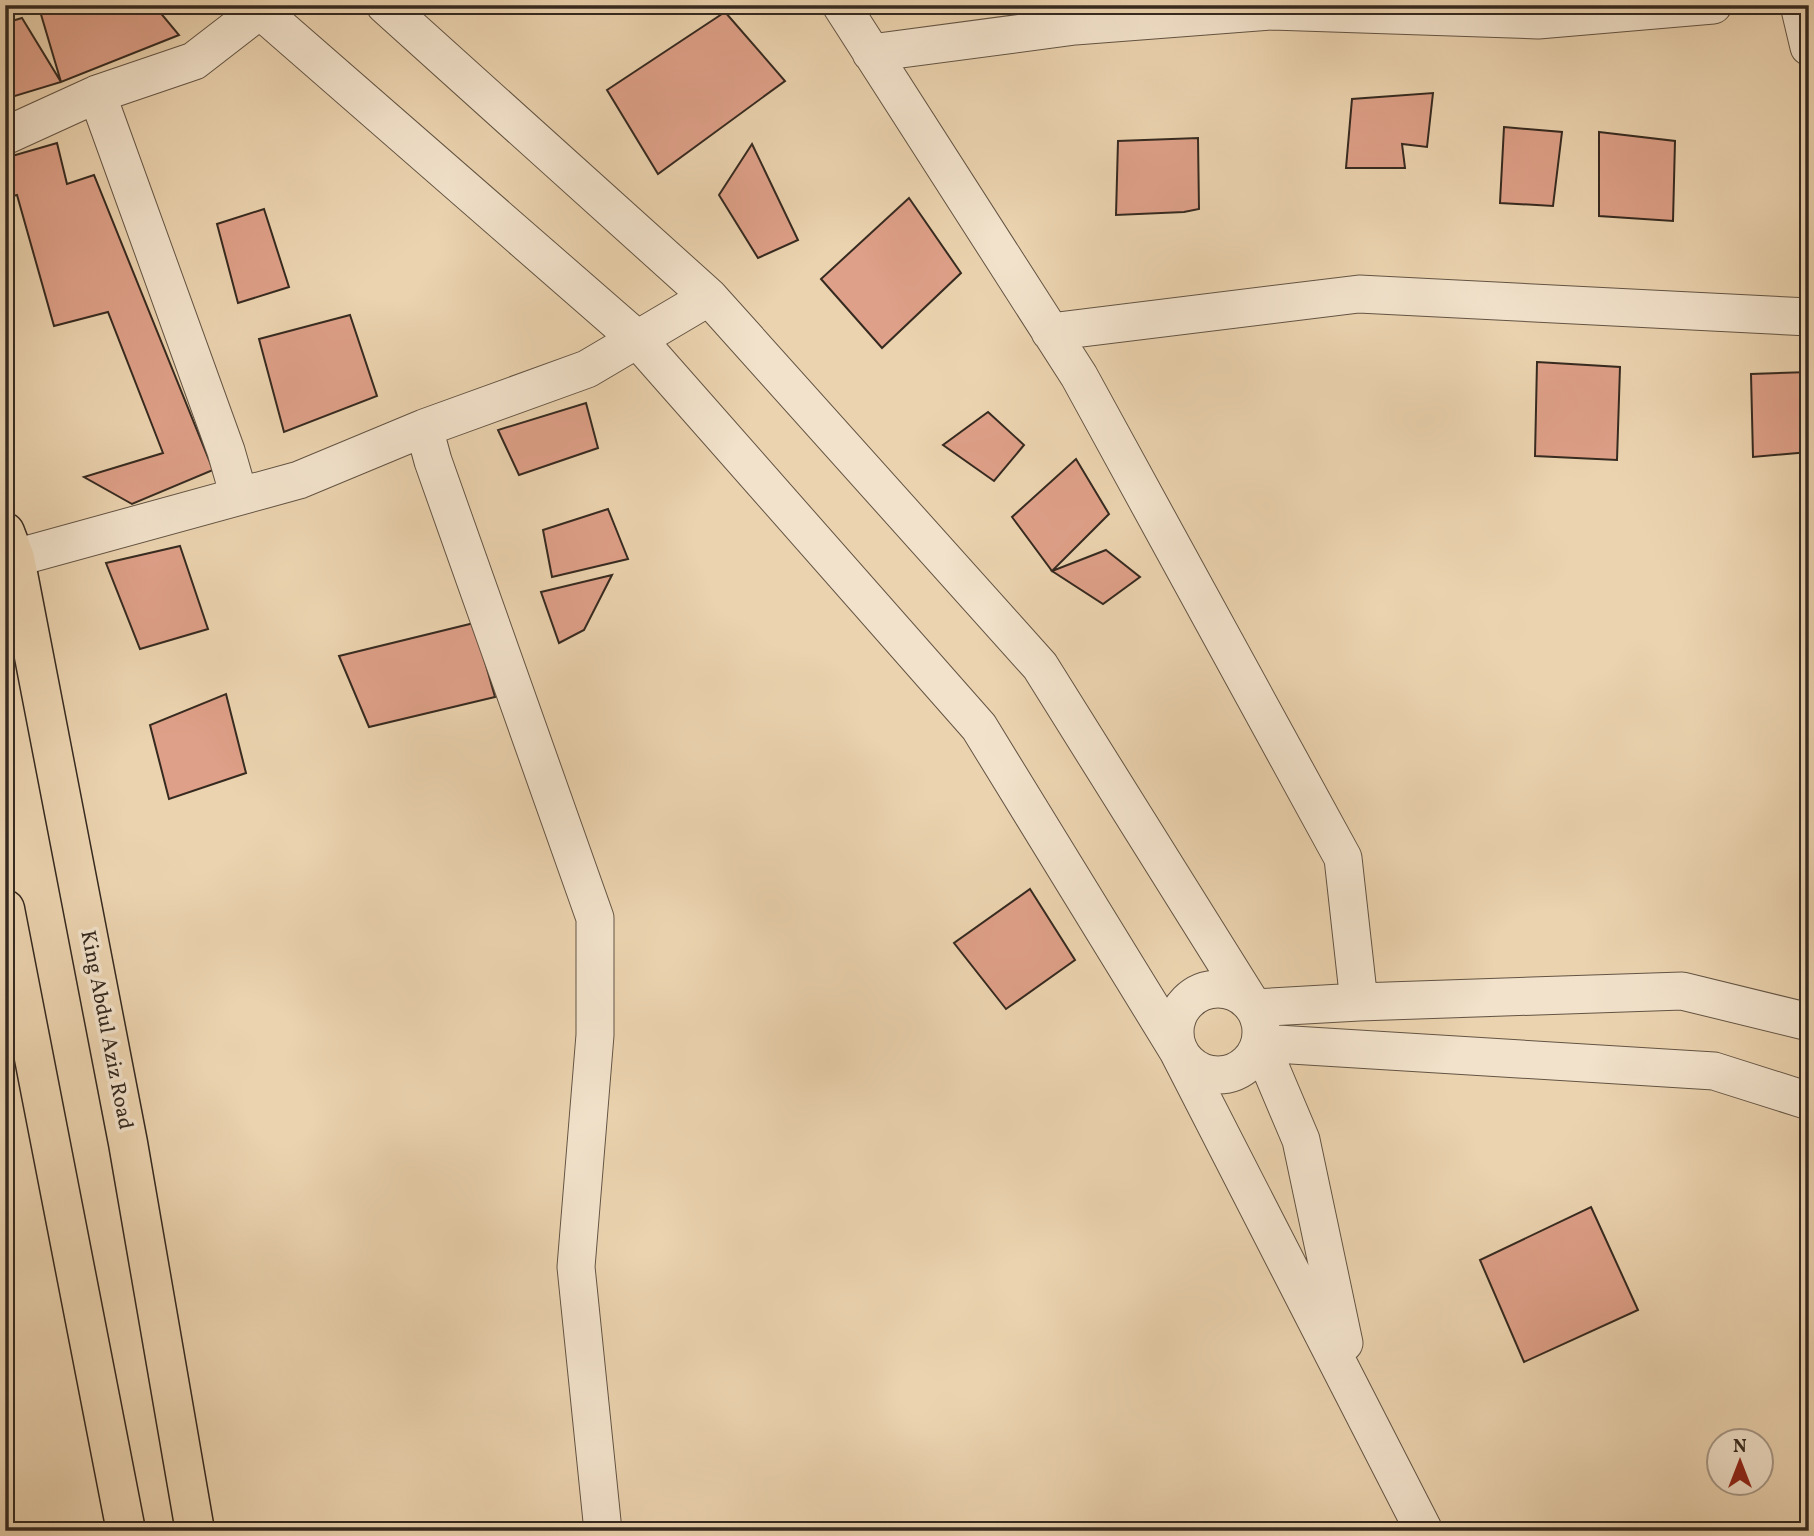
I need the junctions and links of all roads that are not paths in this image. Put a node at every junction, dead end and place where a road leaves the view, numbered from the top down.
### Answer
1 (385, 5) edge
2 (841, 5) edge
3 (1713, 5) edge
4 (1799, 5) edge
5 (257, 8) edge
6 (1270, 8) edge
7 (1809, 47) edge
8 (871, 52) junction
9 (97, 94) junction
10 (5, 136) edge
11 (709, 297) junction
12 (1809, 317) edge
13 (1050, 332) junction
14 (637, 339) junction
15 (424, 428) junction
16 (239, 496) junction
17 (10, 545) edge
18 (5, 909) edge
19 (1359, 1002) junction
20 (1254, 1008) junction
21 (1809, 1022) edge
22 (1260, 1043) junction
23 (1178, 1051) junction
24 (1809, 1101) edge
25 (1353, 1388) junction
26 (126, 1531) edge
27 (195, 1531) edge
28 (603, 1531) edge
29 (1424, 1531) edge

1 - 11 street
2 - 8 street
3 - 6 street
4 - 7 street
5 - 9 street
5 - 14 street
6 - 8 street
8 - 13 street
9 - 10 street
9 - 16 street
11 - 14 street
11 - 20 street
12 - 13 street
13 - 19 street
14 - 15 street
14 - 23 street
15 - 16 street
15 - 28 street
16 - 17 street
17 - 27 main road, King Abdul Aziz Road
18 - 26 main road
19 - 20 street
19 - 21 street
20 - 22 street
20 - 23 street
22 - 23 street
22 - 24 street
22 - 25 street
23 - 25 street
25 - 29 street

